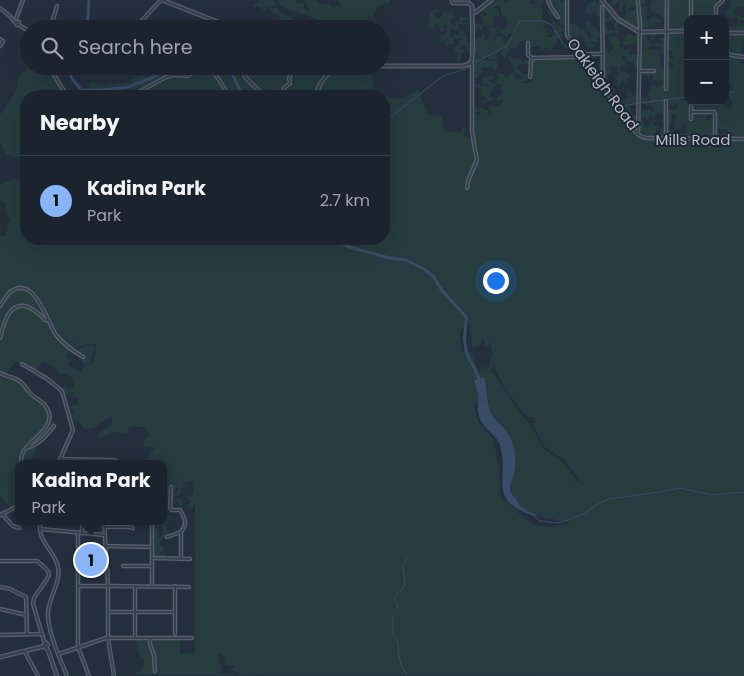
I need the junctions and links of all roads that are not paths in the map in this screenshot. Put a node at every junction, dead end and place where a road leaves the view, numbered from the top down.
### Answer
1 (23, 0) edge
2 (161, 0) edge
3 (491, 0) edge
4 (548, 0) edge
5 (567, 0) edge
6 (602, 0) edge
7 (638, 0) edge
8 (667, 0) edge
9 (691, 0) edge
10 (723, 0) edge
11 (451, 1) edge
12 (57, 6) dead end
13 (602, 7) dead end
14 (0, 8) edge
15 (472, 13) junction
16 (691, 15) edge
17 (716, 15) edge
18 (558, 17) dead end
19 (16, 18) dead end
20 (53, 20) edge
21 (142, 20) edge
22 (212, 20) edge
23 (20, 23) edge
24 (684, 31) edge
25 (639, 32) junction
26 (667, 32) junction
27 (729, 33) edge
28 (744, 33) edge
29 (0, 39) edge
30 (528, 43) dead end
31 (0, 46) edge
32 (602, 54) junction
33 (729, 54) edge
34 (581, 56) junction
35 (744, 57) edge
36 (532, 58) junction
37 (472, 63) junction
38 (390, 66) edge
39 (639, 71) junction
40 (654, 71) dead end
41 (54, 75) edge
42 (174, 75) edge
43 (174, 75) edge
44 (189, 75) edge
45 (216, 75) edge
46 (244, 75) edge
47 (290, 75) edge
48 (327, 75) edge
49 (530, 78) dead end
50 (603, 79) dead end
51 (666, 89) dead end
52 (63, 90) edge
53 (143, 90) edge
54 (225, 90) edge
55 (258, 90) edge
56 (284, 90) edge
57 (318, 90) edge
58 (666, 101) dead end
59 (690, 106) dead end
60 (691, 112) junction
61 (691, 119) dead end
62 (638, 134) junction
63 (642, 137) joint
64 (666, 138) junction
65 (715, 139) junction
66 (744, 139) edge
67 (467, 188) dead end
68 (0, 306) edge
69 (47, 320) junction
70 (0, 338) edge
71 (83, 357) dead end
72 (22, 364) dead end
73 (0, 373) edge
74 (54, 426) dead end
75 (26, 448) junction
76 (60, 459) joint
77 (82, 459) joint
78 (22, 460) edge
79 (104, 460) joint
80 (115, 460) edge
81 (171, 487) dead end
82 (15, 507) edge
83 (1, 514) edge
84 (41, 525) edge
85 (82, 525) edge
86 (152, 525) edge
87 (104, 527) joint
88 (19, 528) dead end
89 (133, 528) dead end
90 (40, 529) junction
91 (78, 532) junction
92 (181, 532) junction
93 (82, 533) junction
94 (104, 535) junction
95 (167, 537) dead end
96 (105, 546) junction
97 (152, 547) junction
98 (152, 558) junction
99 (181, 558) junction
100 (190, 559) dead end
101 (0, 561) edge
102 (123, 566) dead end
103 (152, 566) junction
104 (78, 586) junction
105 (108, 586) junction
106 (135, 586) junction
107 (152, 586) junction
108 (175, 586) junction
109 (189, 586) dead end
110 (0, 587) edge
111 (0, 609) edge
112 (108, 612) junction
113 (135, 612) junction
114 (175, 612) junction
115 (27, 616) junction
116 (27, 634) junction
117 (42, 634) junction
118 (175, 634) dead end
119 (0, 635) edge
120 (108, 638) junction
121 (135, 638) junction
122 (150, 638) junction
123 (192, 638) dead end
124 (55, 643) junction
125 (46, 645) junction
126 (78, 648) junction
127 (25, 651) junction
128 (59, 654) junction
129 (0, 657) edge
130 (155, 671) dead end
131 (38, 676) edge
132 (57, 676) edge
133 (66, 676) edge
134 (89, 676) edge
135 (114, 676) edge

1 - 19 street
2 - 21 street
2 - 22 street
3 - 15 street
4 - 18 street
5 - 34 street, Oakleigh Road
6 - 25 street
7 - 25 street
8 - 26 street
9 - 16 street
10 - 17 street
11 - 15 street
12 - 20 street
13 - 32 street
14 - 23 street
15 - 37 street
24 - 26 street
25 - 26 street
25 - 39 street
26 - 51 street
27 - 28 street
29 - 31 street
30 - 36 street
32 - 34 street
32 - 50 street
33 - 35 street
34 - 36 street
34 - 62 street, Oakleigh Road
36 - 49 street
37 - 38 street
37 - 67 street
39 - 40 street
39 - 62 street
41 - 52 street
42 - 44 street
43 - 53 street
45 - 54 street
46 - 55 street
47 - 56 street
48 - 57 street
58 - 64 street
59 - 60 street
60 - 61 street
60 - 65 street
62 - 63 street, Oakleigh Road
63 - 64 street, Mills Road
64 - 65 street, Mills Road
65 - 66 street, Mills Road
68 - 69 street
69 - 70 street
69 - 71 street
72 - 76 street
73 - 75 street
74 - 75 street
75 - 78 street
76 - 77 street
77 - 79 street
79 - 80 street
81 - 92 street
82 - 83 street
83 - 88 street
84 - 90 street
85 - 93 street
86 - 97 street
87 - 89 street
87 - 94 street
90 - 91 street
90 - 124 street
91 - 93 street
91 - 104 street
92 - 95 street
92 - 99 street
93 - 94 street
94 - 96 street
96 - 97 street
96 - 105 street
97 - 98 street
98 - 99 street
98 - 103 street
99 - 100 street
101 - 117 street
102 - 103 street
103 - 107 street
104 - 105 street
104 - 126 street
105 - 106 street
105 - 112 street
106 - 107 street
106 - 113 street
107 - 108 street
108 - 109 street
108 - 114 street
110 - 115 street
111 - 115 street
112 - 113 street
112 - 120 street
113 - 114 street
113 - 121 street
114 - 118 street
115 - 116 street
116 - 117 street
116 - 119 street
117 - 125 street
120 - 121 street
120 - 126 street
120 - 135 street
121 - 122 street
122 - 123 street
122 - 130 street
124 - 125 street
124 - 128 street
125 - 127 street
125 - 132 street
126 - 128 street
126 - 134 street
127 - 129 street
127 - 131 street
128 - 133 street

